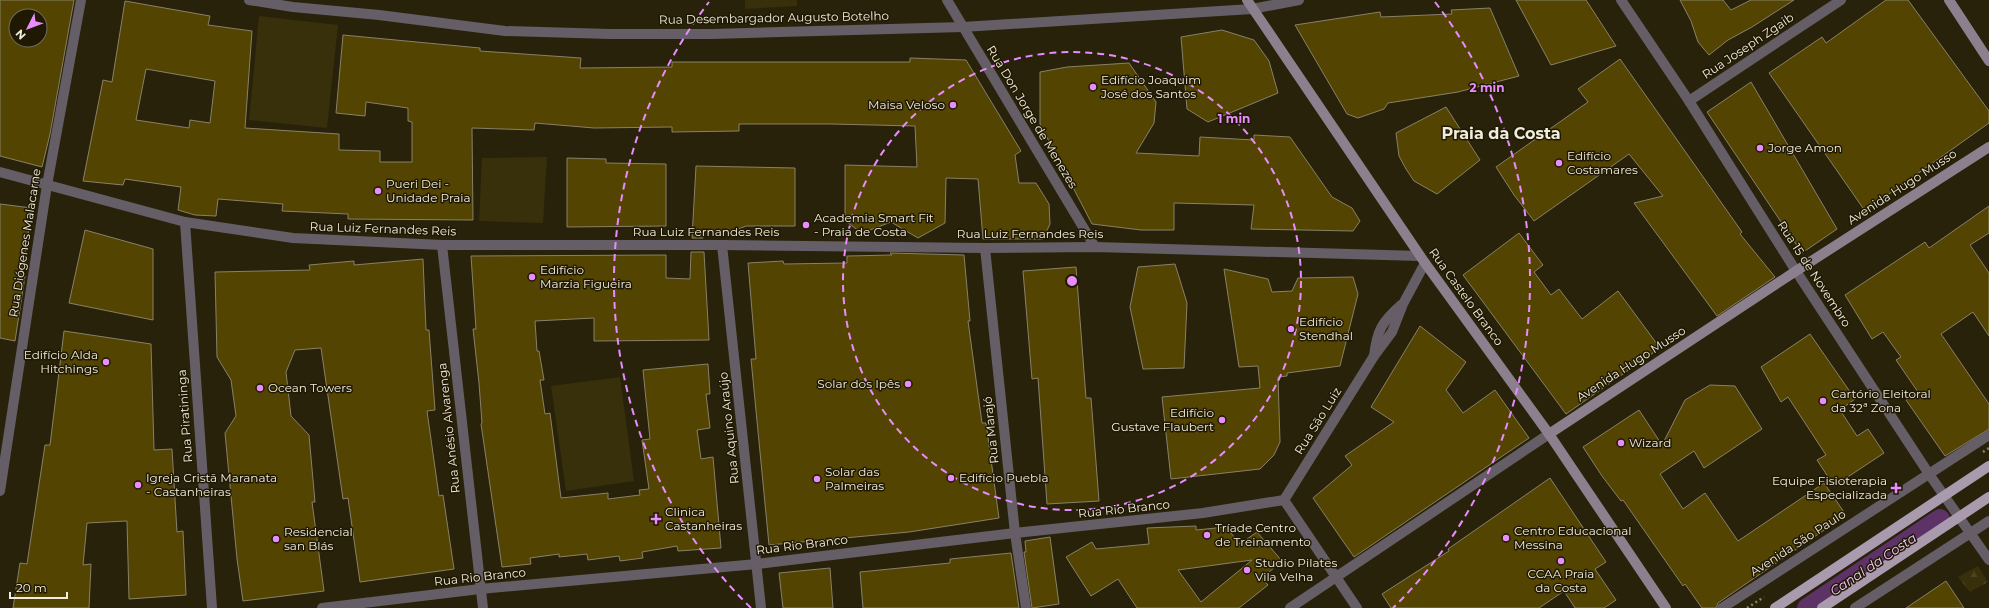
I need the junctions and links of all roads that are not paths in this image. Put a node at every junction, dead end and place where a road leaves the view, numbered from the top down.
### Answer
1 (81, 0) edge
2 (249, 0) edge
3 (947, 0) edge
4 (1300, 0) edge
5 (1621, 0) edge
6 (1841, 0) edge
7 (1949, 0) edge
8 (1249, 4) edge
9 (963, 27) junction
10 (1989, 61) edge
11 (1689, 101) junction
12 (1989, 147) edge
13 (0, 172) edge
14 (47, 185) junction
15 (185, 222) junction
16 (442, 245) junction
17 (722, 245) junction
18 (1095, 247) junction
19 (985, 248) junction
20 (1422, 259) junction
21 (1796, 271) junction
22 (1549, 434) junction
23 (1989, 435) edge
24 (1989, 466) edge
25 (1929, 474) junction
26 (0, 491) edge
27 (1989, 497) edge
28 (1284, 500) junction
29 (1989, 521) edge
30 (1015, 533) junction
31 (1972, 533) junction
32 (1989, 560) edge
33 (757, 564) junction
34 (1335, 577) junction
35 (480, 589) junction
36 (212, 608) edge
37 (322, 608) edge
38 (483, 608) edge
39 (760, 608) edge
40 (1026, 608) edge
41 (1290, 608) edge
42 (1357, 608) edge
43 (1666, 608) edge
44 (1722, 608) edge
45 (1775, 608) edge
46 (1822, 608) edge
47 (1855, 608) edge

1 - 14 street, Rua Diógenes Malacarne
2 - 9 street, Rua Desembargador Augusto Botelho
3 - 9 street, Rua Don Jorge de Menezes
4 - 8 street, Rua Desembargador Augusto Botelho
5 - 11 street, Rua 15 de Novembro
6 - 11 street, Rua Joseph Zgaib
7 - 10 main road
8 - 9 street, Rua Desembargador Augusto Botelho
8 - 20 main road, Rua Castelo Branco
9 - 18 street, Rua Don Jorge de Menezes
11 - 21 street, Rua 15 de Novembro
12 - 21 main road, Avenida Hugo Musso
13 - 14 street, Rua Luiz Fernandes Reis
14 - 15 street, Rua Luiz Fernandes Reis
14 - 26 street, Rua Diógenes Malacarne
15 - 16 street, Rua Luiz Fernandes Reis
15 - 36 street, Rua Piratininga
16 - 17 street, Rua Luiz Fernandes Reis
16 - 35 street, Rua Anésio Alvarenga
17 - 19 street, Rua Luiz Fernandes Reis
17 - 33 street, Rua Aquino Araújo
18 - 19 street, Rua Luiz Fernandes Reis
18 - 20 street, Rua Luiz Fernandes Reis
19 - 30 street, Rua Marajó
20 - 22 main road, Rua Castelo Branco
20 - 28 street, Rua São Luiz
21 - 22 main road, Avenida Hugo Musso
21 - 25 street, Rua 15 de Novembro
22 - 34 street, Avenida Hugo Musso
22 - 43 main road, Rua Castelo Branco
23 - 25 street, Avenida São Paulo
24 - 45 main road, bridge
25 - 31 street, Rua 15 de Novembro
25 - 44 street, Avenida São Paulo
27 - 46 main road, bridge
28 - 30 street, Rua Rio Branco
28 - 34 street
29 - 31 street
30 - 33 street, Rua Rio Branco
30 - 40 street, Rua Marajó
31 - 32 street, Rua 15 de Novembro
31 - 47 street
33 - 35 street, Rua Rio Branco
33 - 39 street, Rua Aquino Araújo
34 - 41 street, Avenida Hugo Musso
34 - 42 street
35 - 37 street, Rua Rio Branco
35 - 38 street, Rua Anésio Alvarenga

